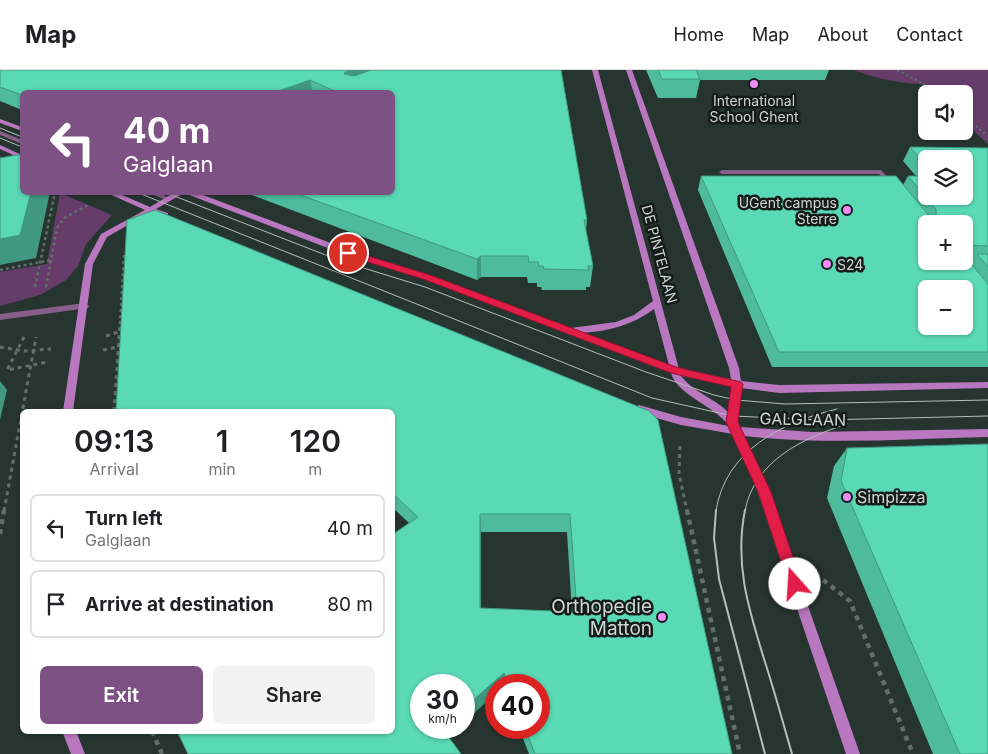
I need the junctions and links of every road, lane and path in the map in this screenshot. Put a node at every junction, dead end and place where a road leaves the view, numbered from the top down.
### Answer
1 (595, 70) edge
2 (630, 70) edge
3 (898, 70) edge
4 (926, 85) edge
5 (0, 120) edge
6 (973, 124) edge
7 (20, 128) edge
8 (0, 133) edge
9 (988, 136) edge
10 (20, 141) edge
11 (0, 147) edge
12 (20, 156) edge
13 (722, 172) dead end
14 (898, 193) edge
15 (106, 195) edge
16 (115, 195) edge
17 (158, 195) edge
18 (175, 195) edge
19 (195, 195) edge
20 (168, 199) junction
21 (150, 209) junction
22 (175, 219) edge
23 (124, 255) edge
24 (51, 260) junction
25 (0, 270) edge
26 (656, 303) junction
27 (85, 306) junction
28 (42, 312) junction
29 (0, 317) edge
30 (568, 330) junction
31 (79, 343) junction
32 (0, 347) edge
33 (33, 352) junction
34 (674, 371) junction
35 (737, 384) junction
36 (988, 385) edge
37 (630, 405) edge
38 (23, 409) edge
39 (68, 409) edge
40 (114, 409) edge
41 (20, 424) edge
42 (734, 427) junction
43 (988, 433) edge
44 (679, 474) dead end
45 (0, 534) edge
46 (850, 601) dead end
47 (70, 734) edge
48 (153, 734) edge
49 (78, 754) edge
50 (162, 754) edge
51 (740, 754) edge
52 (853, 754) edge
53 (913, 754) edge

1 - 26 street, DE PINTELAAN
2 - 35 street, DE PINTELAAN
3 - 4 path
5 - 7 street
6 - 9 path
8 - 10 street
11 - 12 street
13 - 14 street
15 - 24 path
16 - 21 street
17 - 20 street
18 - 20 street
19 - 30 street, GALGLAAN
20 - 21 street
21 - 22 street
21 - 27 street
23 - 40 path
24 - 25 path
24 - 28 path
26 - 30 street
26 - 34 street, DE PINTELAAN
27 - 28 street
27 - 31 street
28 - 29 street
30 - 34 street, GALGLAAN
31 - 33 path
31 - 39 street
32 - 33 path
33 - 38 path
34 - 35 street, GALGLAAN
34 - 42 street, DE PINTELAAN
35 - 36 street, GALGLAAN
35 - 42 street, DE PINTELAAN
37 - 42 street, GALGLAAN
41 - 45 path
42 - 43 street, GALGLAAN
42 - 52 street, DE PINTELAAN
44 - 51 path
46 - 53 path
47 - 49 street
48 - 50 path

